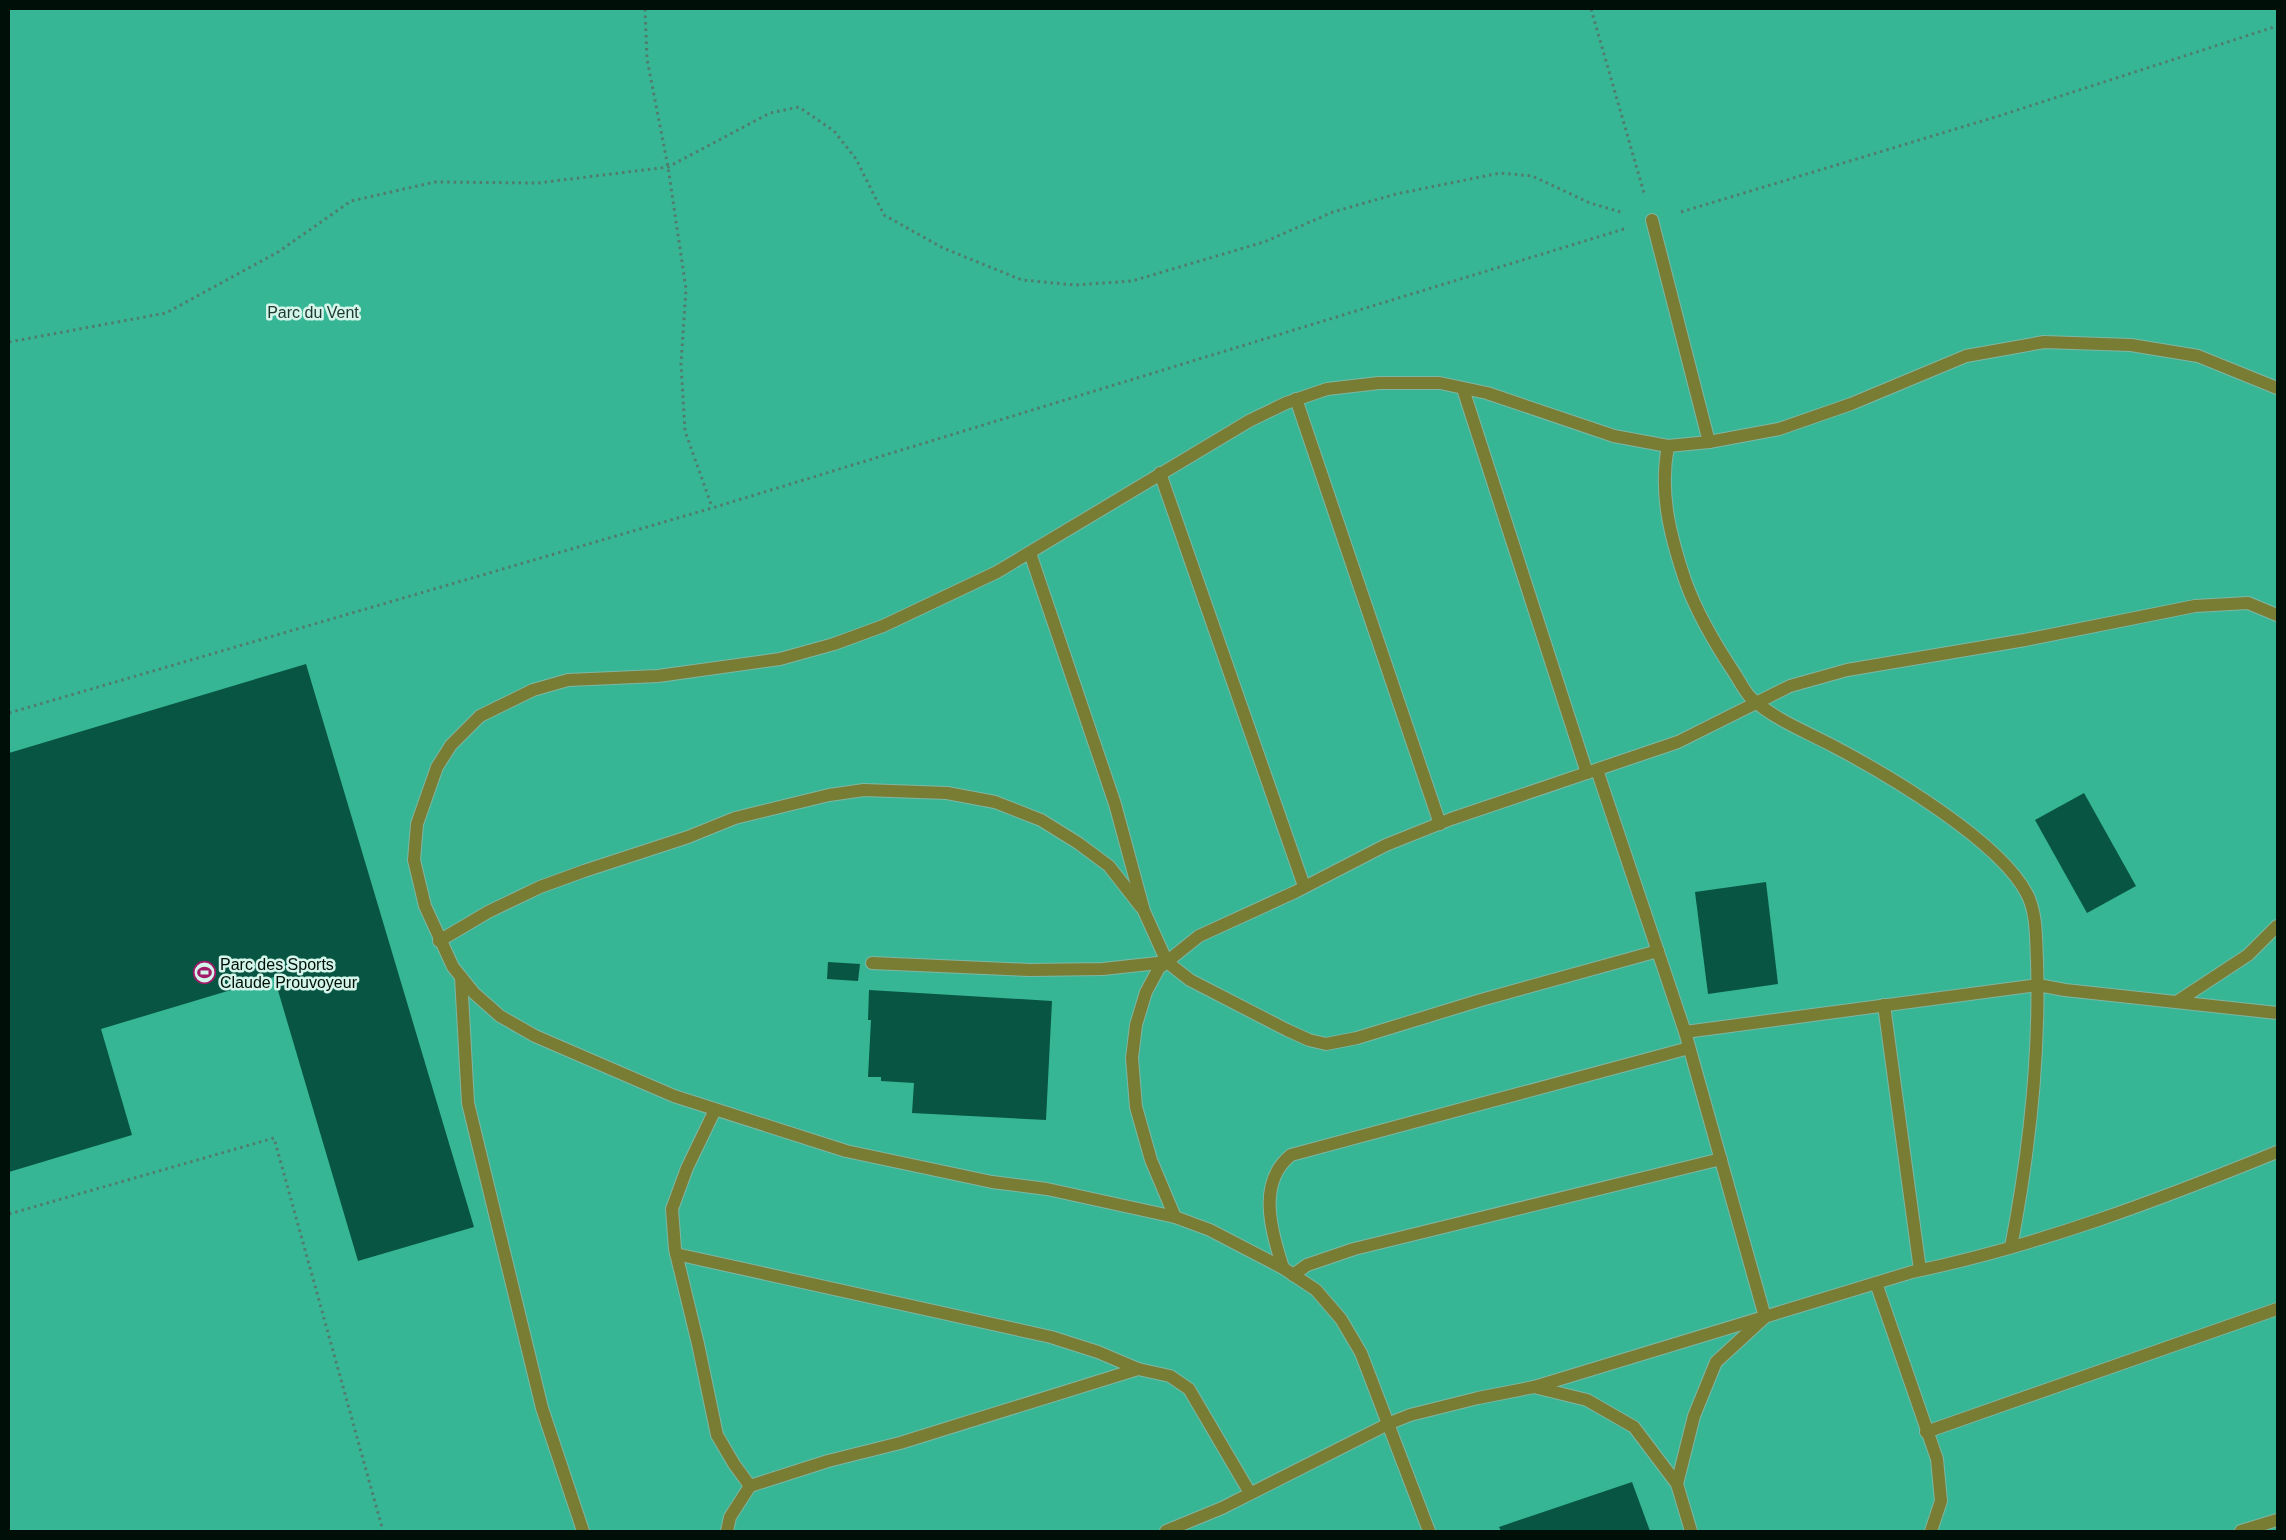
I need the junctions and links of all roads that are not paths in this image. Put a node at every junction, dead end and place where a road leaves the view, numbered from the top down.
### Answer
1 (1652, 220) road end
2 (1463, 388) junction
3 (2277, 388) edge
4 (1296, 399) junction
5 (1709, 442) junction
6 (1668, 446) junction
7 (1160, 473) junction
8 (1030, 553) junction
9 (2277, 615) edge
10 (1757, 703) junction
11 (1592, 771) junction
12 (1440, 824) junction
13 (1304, 886) junction
14 (1144, 911) junction
15 (2277, 926) edge
16 (439, 941) junction
17 (1658, 951) junction
18 (1167, 962) junction
19 (872, 963) dead end
20 (461, 977) junction
21 (2038, 985) junction
22 (2178, 1001) junction
23 (1884, 1004) junction
24 (2277, 1014) edge
25 (1685, 1032) junction
26 (1689, 1048) junction
27 (715, 1110) junction
28 (2277, 1152) edge
29 (1721, 1159) junction
30 (1175, 1217) junction
31 (2011, 1247) junction
32 (676, 1254) junction
33 (1920, 1270) junction
34 (1288, 1271) junction
35 (1876, 1283) junction
36 (2277, 1309) edge
37 (1766, 1317) junction
38 (1138, 1369) junction
39 (1534, 1387) junction
40 (1390, 1423) junction
41 (1926, 1432) junction
42 (1677, 1484) junction
43 (750, 1486) junction
44 (1250, 1493) junction
45 (2277, 1520) edge
46 (583, 1531) edge
47 (727, 1531) edge
48 (1166, 1531) edge
49 (1430, 1531) edge
50 (1691, 1531) edge
51 (1931, 1531) edge
52 (2241, 1531) edge

1 - 5 lane
2 - 4 lane
2 - 6 lane
2 - 11 lane
3 - 5 lane
4 - 7 lane
4 - 12 lane
5 - 6 lane
6 - 10 lane
7 - 8 lane
7 - 13 lane
8 - 14 lane
8 - 16 lane
9 - 10 lane
10 - 11 lane
10 - 21 lane
11 - 12 lane
11 - 17 lane
12 - 13 lane
13 - 18 lane
14 - 16 lane
14 - 18 lane
15 - 22 lane
16 - 20 lane
17 - 18 lane
17 - 25 lane
18 - 19 lane
18 - 30 lane
20 - 27 lane
20 - 46 lane
21 - 22 lane
21 - 23 lane
21 - 31 lane
22 - 24 lane
23 - 25 lane
23 - 33 lane
25 - 26 lane
26 - 29 lane
26 - 34 lane
27 - 30 lane
27 - 32 lane
28 - 31 lane
29 - 34 lane
29 - 37 lane
30 - 34 lane
31 - 33 lane
32 - 38 lane
32 - 43 lane
33 - 35 lane
34 - 40 lane
35 - 37 lane
35 - 41 lane
36 - 41 lane
37 - 39 lane
37 - 42 lane
38 - 43 lane
38 - 44 lane
39 - 40 lane
39 - 42 lane
40 - 44 lane
40 - 49 lane
41 - 51 lane
42 - 50 lane
43 - 47 lane
44 - 48 lane
45 - 52 lane

